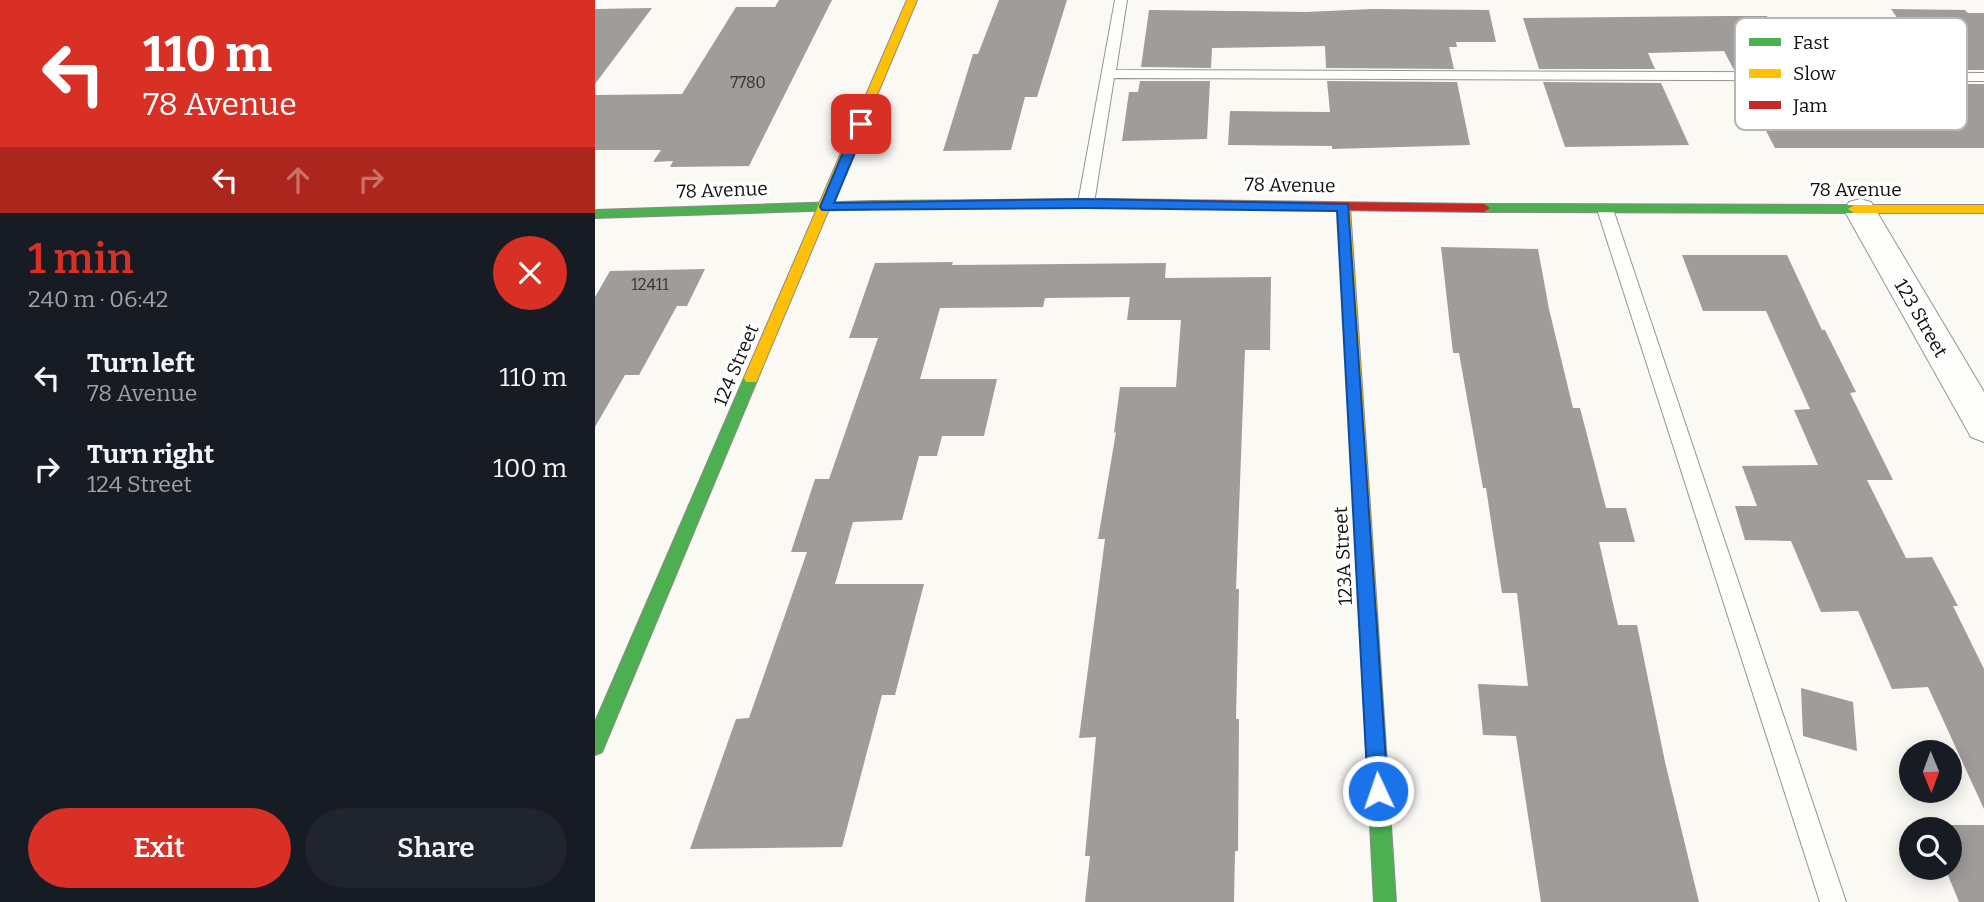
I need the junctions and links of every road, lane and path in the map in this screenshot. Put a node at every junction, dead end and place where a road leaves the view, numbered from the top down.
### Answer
1 (912, 0) edge
2 (1121, 0) edge
3 (1109, 74) junction
4 (1735, 76) edge
5 (1086, 203) junction
6 (826, 207) junction
7 (1343, 207) junction
8 (1605, 209) junction
9 (1984, 209) edge
10 (1860, 210) junction
11 (595, 214) edge
12 (1984, 426) edge
13 (595, 745) edge
14 (1385, 902) edge
15 (1833, 902) edge

1 - 6 street, 124 Street
2 - 3 lane
3 - 4 lane
3 - 5 lane
5 - 6 street, 78 Avenue
5 - 7 street, 78 Avenue
6 - 11 street, 78 Avenue
6 - 13 street, 124 Street
7 - 8 street, 78 Avenue
7 - 14 street, 123A Street
8 - 10 street, 78 Avenue
8 - 15 lane
9 - 10 street, 78 Avenue
10 - 12 street, 123 Street

